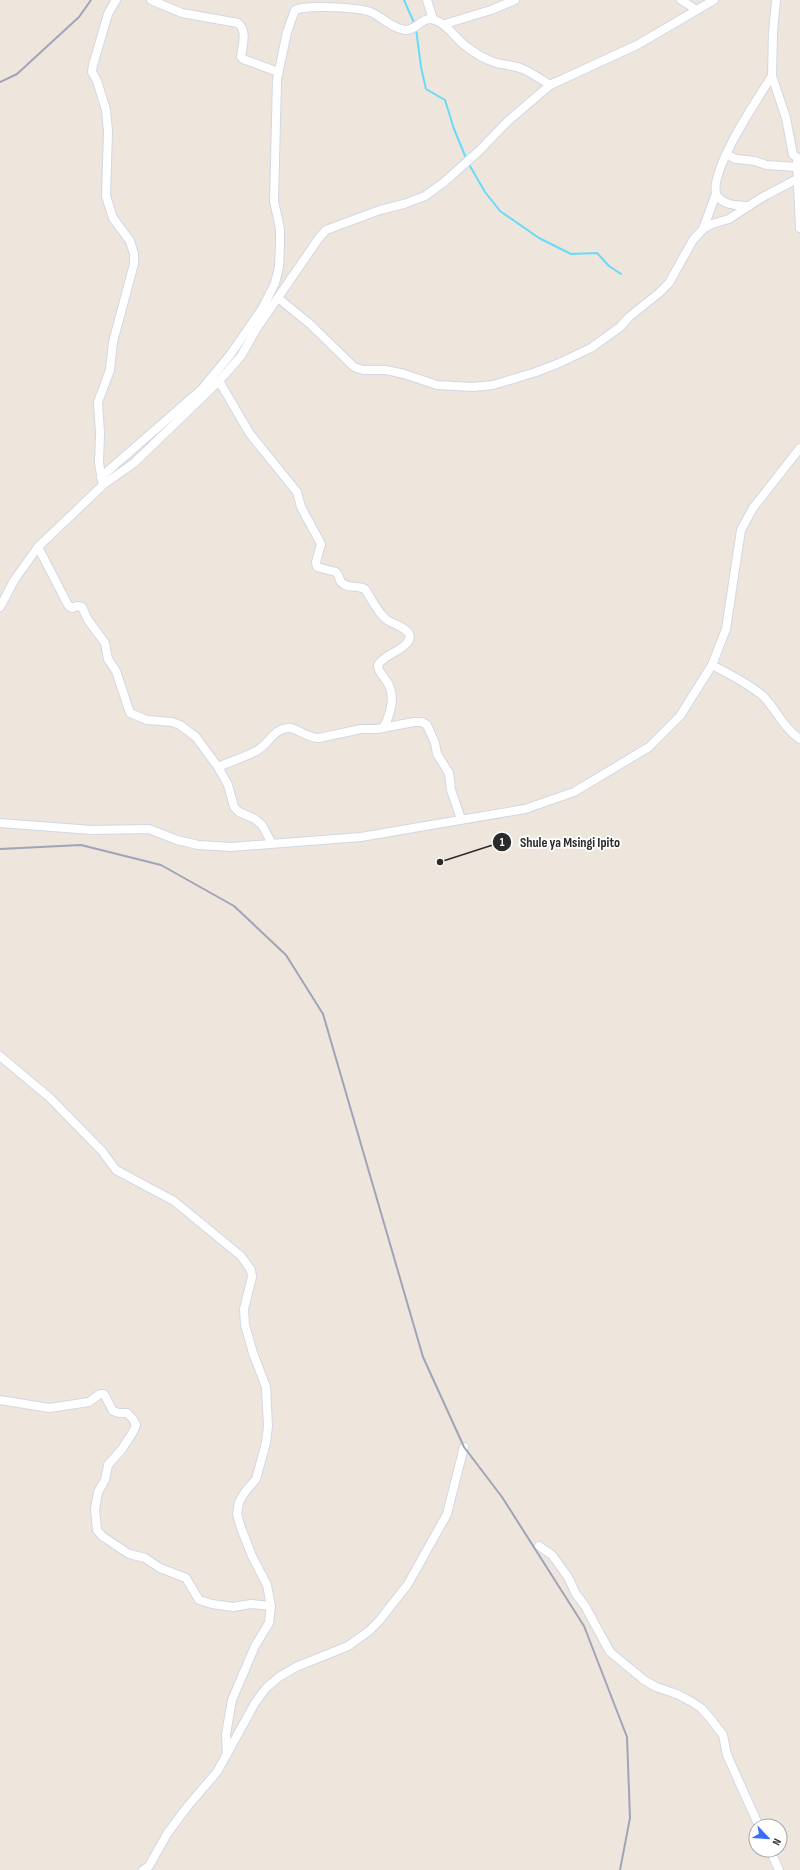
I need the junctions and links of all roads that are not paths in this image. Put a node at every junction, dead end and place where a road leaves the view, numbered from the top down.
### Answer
1 (116, 0) edge
2 (151, 0) edge
3 (427, 0) edge
4 (681, 0) edge
5 (714, 0) edge
6 (776, 0) edge
7 (511, 1) edge
8 (695, 9) junction
9 (433, 19) junction
10 (445, 24) junction
11 (278, 72) junction
12 (772, 76) junction
13 (550, 85) junction
14 (726, 156) junction
15 (798, 162) edge
16 (798, 179) junction
17 (716, 194) junction
18 (748, 206) junction
19 (800, 228) edge
20 (703, 229) junction
21 (278, 298) junction
22 (219, 381) junction
23 (800, 448) edge
24 (102, 481) junction
25 (38, 547) junction
26 (0, 607) edge
27 (712, 664) junction
28 (384, 727) junction
29 (800, 738) edge
30 (218, 767) junction
31 (461, 819) junction
32 (0, 823) edge
33 (271, 842) junction
34 (0, 1056) edge
35 (0, 1400) edge
36 (464, 1447) dead end
37 (539, 1546) dead end
38 (271, 1606) junction
39 (227, 1754) junction
40 (755, 1818) edge
41 (774, 1858) edge
42 (143, 1870) edge
43 (779, 1870) edge

1 - 24 street
2 - 11 street
3 - 9 street
4 - 8 street
5 - 8 street
6 - 12 street
7 - 10 street
8 - 13 street
9 - 10 street
9 - 11 street
10 - 13 street
11 - 24 street
12 - 14 street
12 - 15 street
13 - 21 street
14 - 15 street
14 - 17 street
15 - 16 street
16 - 18 street
16 - 19 street
17 - 18 street
17 - 20 street
18 - 20 street
20 - 21 street
21 - 22 street
22 - 24 street
22 - 28 street
23 - 27 street
24 - 25 street
25 - 26 street
25 - 30 street
27 - 29 street
27 - 31 street
28 - 30 street
28 - 31 street
30 - 33 street
31 - 33 street
32 - 33 street
34 - 38 street
35 - 38 street
36 - 39 street
37 - 40 street
38 - 39 street
39 - 42 street
41 - 43 street

